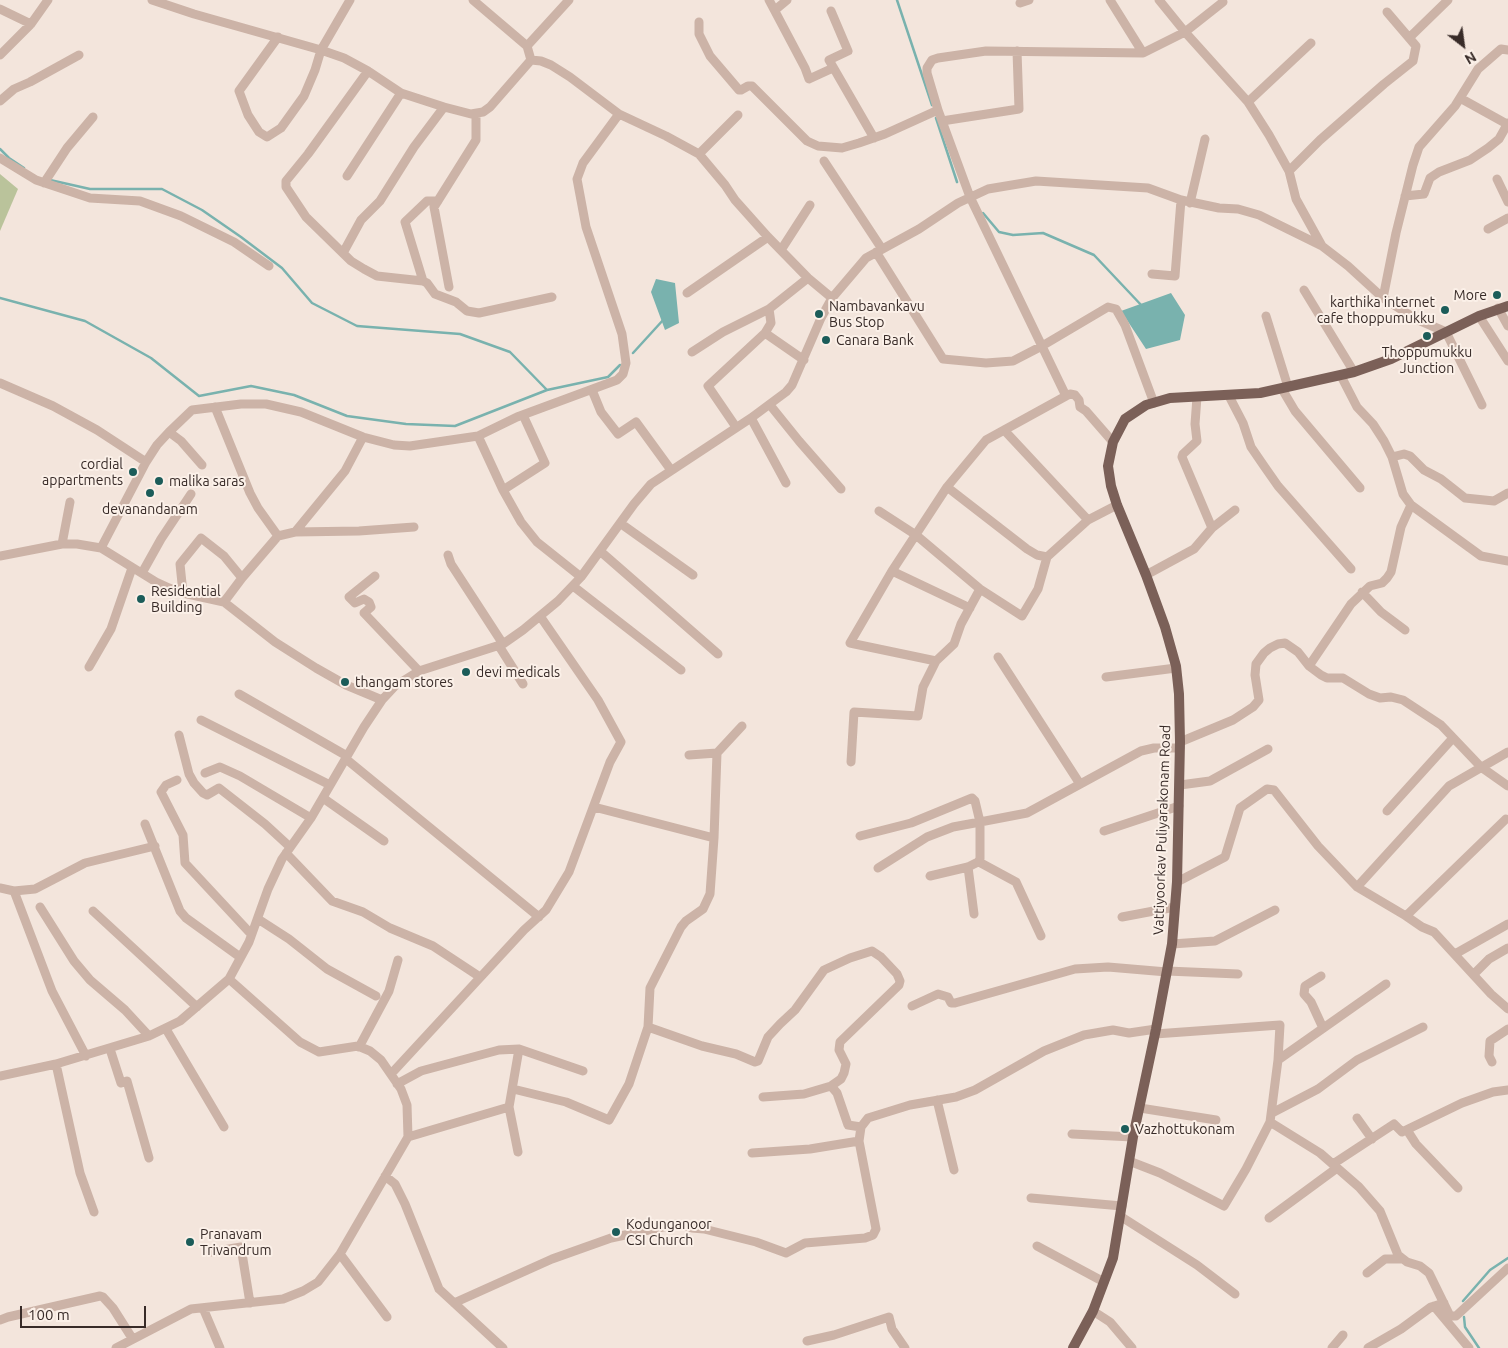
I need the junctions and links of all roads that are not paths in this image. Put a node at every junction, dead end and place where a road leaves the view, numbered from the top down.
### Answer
1 (48, 0) edge
2 (152, 0) edge
3 (350, 0) edge
4 (473, 0) edge
5 (569, 0) edge
6 (769, 0) edge
7 (788, 0) edge
8 (1110, 0) edge
9 (1159, 0) edge
10 (1448, 0) edge
11 (1223, 2) dead end
12 (0, 9) edge
13 (775, 10) junction
14 (831, 10) dead end
15 (1387, 12) dead end
16 (698, 22) dead end
17 (31, 24) junction
18 (1185, 32) junction
19 (1410, 37) junction
20 (278, 38) junction
21 (1311, 43) dead end
22 (527, 46) junction
23 (321, 50) junction
24 (1508, 50) edge
25 (1017, 51) junction
26 (1143, 53) junction
27 (0, 55) edge
28 (79, 55) dead end
29 (531, 60) junction
30 (833, 68) junction
31 (368, 71) junction
32 (402, 93) junction
33 (1460, 98) junction
34 (0, 101) edge
35 (1248, 102) junction
36 (444, 107) junction
37 (938, 110) junction
38 (476, 114) junction
39 (619, 114) junction
40 (738, 115) dead end
41 (94, 117) dead end
42 (942, 121) junction
43 (1508, 124) edge
44 (874, 138) junction
45 (1205, 139) dead end
46 (699, 154) junction
47 (0, 158) edge
48 (824, 161) dead end
49 (1288, 171) junction
50 (347, 176) dead end
51 (1497, 179) dead end
52 (44, 183) junction
53 (1405, 196) junction
54 (970, 197) junction
55 (438, 201) junction
56 (1186, 202) junction
57 (1508, 202) edge
58 (810, 205) dead end
59 (1508, 218) edge
60 (1488, 228) dead end
61 (768, 237) junction
62 (1322, 246) junction
63 (781, 250) junction
64 (879, 250) junction
65 (343, 253) junction
66 (269, 266) dead end
67 (1152, 274) dead end
68 (808, 278) junction
69 (423, 281) junction
70 (449, 287) dead end
71 (1304, 290) dead end
72 (686, 293) dead end
73 (552, 297) dead end
74 (832, 298) junction
75 (1383, 298) junction
76 (1503, 307) edge
77 (769, 309) junction
78 (1266, 316) dead end
79 (1479, 316) junction
80 (1508, 326) edge
81 (1446, 332) junction
82 (766, 333) junction
83 (1042, 346) junction
84 (692, 352) dead end
85 (804, 360) junction
86 (1508, 361) edge
87 (1354, 372) junction
88 (1341, 376) junction
89 (0, 383) edge
90 (1285, 388) junction
91 (592, 390) junction
92 (1066, 396) junction
93 (1229, 396) junction
94 (1197, 397) junction
95 (1154, 403) junction
96 (770, 405) junction
97 (1482, 405) dead end
98 (215, 407) junction
99 (523, 415) junction
100 (751, 418) junction
101 (736, 427) junction
102 (1004, 430) junction
103 (169, 432) junction
104 (478, 436) junction
105 (363, 437) junction
106 (1113, 442) junction
107 (1392, 457) junction
108 (146, 462) junction
109 (202, 465) dead end
110 (671, 470) junction
111 (786, 483) dead end
112 (947, 487) junction
113 (841, 488) dead end
114 (1360, 488) dead end
115 (503, 490) junction
116 (1508, 493) edge
117 (191, 494) dead end
118 (70, 502) dead end
119 (1117, 505) junction
120 (1411, 505) junction
121 (1235, 510) dead end
122 (879, 511) dead end
123 (1088, 520) junction
124 (620, 523) junction
125 (414, 527) dead end
126 (1212, 528) junction
127 (295, 532) junction
128 (916, 535) junction
129 (278, 536) junction
130 (62, 544) junction
131 (101, 548) junction
132 (600, 551) junction
133 (448, 555) dead end
134 (0, 556) edge
135 (1047, 557) junction
136 (1508, 561) edge
137 (132, 568) junction
138 (1351, 569) dead end
139 (892, 571) junction
140 (142, 573) junction
141 (693, 575) dead end
142 (1146, 575) junction
143 (375, 576) dead end
144 (581, 577) junction
145 (242, 578) junction
146 (573, 586) junction
147 (980, 589) junction
148 (1362, 592) junction
149 (183, 593) junction
150 (224, 602) junction
151 (970, 608) junction
152 (540, 616) junction
153 (1406, 630) dead end
154 (501, 645) junction
155 (718, 654) dead end
156 (998, 657) dead end
157 (936, 661) junction
158 (1309, 666) junction
159 (89, 668) dead end
160 (1176, 668) junction
161 (681, 670) dead end
162 (419, 671) junction
163 (1106, 677) dead end
164 (523, 684) dead end
165 (239, 694) dead end
166 (382, 700) junction
167 (202, 720) dead end
168 (742, 726) dead end
169 (179, 735) dead end
170 (1453, 738) junction
171 (1180, 745) junction
172 (1268, 749) dead end
173 (1508, 752) edge
174 (717, 753) junction
175 (688, 755) dead end
176 (346, 757) junction
177 (851, 762) dead end
178 (1481, 767) junction
179 (205, 774) dead end
180 (177, 780) dead end
181 (1080, 784) junction
182 (330, 785) junction
183 (1180, 785) junction
184 (1508, 786) edge
185 (323, 798) junction
186 (1179, 806) junction
187 (594, 807) junction
188 (1387, 811) dead end
189 (311, 818) junction
190 (1506, 819) dead end
191 (980, 822) junction
192 (145, 824) dead end
193 (1104, 830) dead end
194 (860, 836) dead end
195 (714, 838) junction
196 (384, 841) dead end
197 (155, 846) junction
198 (288, 850) junction
199 (979, 862) junction
200 (968, 867) junction
201 (878, 868) dead end
202 (930, 876) dead end
203 (1177, 882) junction
204 (1356, 887) junction
205 (0, 888) edge
206 (14, 891) junction
207 (1175, 906) junction
208 (40, 907) dead end
209 (1275, 910) dead end
210 (93, 911) dead end
211 (974, 914) dead end
212 (1406, 916) junction
213 (539, 917) junction
214 (1122, 918) dead end
215 (258, 919) junction
216 (1508, 924) edge
217 (251, 934) junction
218 (1041, 936) dead end
219 (1172, 944) junction
220 (1508, 948) edge
221 (1455, 954) junction
222 (240, 957) junction
223 (398, 960) dead end
224 (1167, 971) junction
225 (1238, 974) dead end
226 (1474, 974) junction
227 (1321, 976) dead end
228 (480, 977) junction
229 (229, 979) junction
230 (1386, 984) dead end
231 (376, 996) dead end
232 (912, 1006) dead end
233 (197, 1007) junction
234 (1508, 1009) edge
235 (648, 1027) junction
236 (1423, 1027) dead end
237 (1322, 1028) junction
238 (166, 1029) junction
239 (1508, 1029) edge
240 (1155, 1031) junction
241 (149, 1036) junction
242 (359, 1047) junction
243 (110, 1049) junction
244 (519, 1050) junction
245 (86, 1056) junction
246 (1278, 1060) junction
247 (1492, 1062) dead end
248 (56, 1064) junction
249 (583, 1071) dead end
250 (390, 1074) junction
251 (0, 1076) edge
252 (397, 1084) junction
253 (831, 1086) junction
254 (513, 1089) junction
255 (1508, 1090) edge
256 (763, 1097) dead end
257 (937, 1100) junction
258 (509, 1107) junction
259 (1140, 1108) junction
260 (1271, 1117) junction
261 (1357, 1118) dead end
262 (1216, 1120) dead end
263 (224, 1127) dead end
264 (860, 1127) junction
265 (1407, 1130) junction
266 (1072, 1134) dead end
267 (408, 1137) junction
268 (1133, 1137) junction
269 (1372, 1139) junction
270 (860, 1141) junction
271 (518, 1152) dead end
272 (752, 1153) dead end
273 (149, 1158) dead end
274 (1129, 1161) junction
275 (1335, 1166) junction
276 (954, 1170) dead end
277 (385, 1176) junction
278 (1458, 1188) dead end
279 (1031, 1198) dead end
280 (1121, 1211) junction
281 (94, 1212) dead end
282 (1269, 1218) dead end
283 (1037, 1246) dead end
284 (211, 1252) dead end
285 (340, 1254) junction
286 (1402, 1258) junction
287 (1508, 1268) edge
288 (1367, 1273) dead end
289 (1104, 1282) junction
290 (1235, 1294) dead end
291 (250, 1303) junction
292 (454, 1303) junction
293 (1439, 1304) junction
294 (204, 1308) junction
295 (1093, 1311) junction
296 (387, 1317) dead end
297 (0, 1320) edge
298 (1342, 1336) dead end
299 (1387, 1336) junction
300 (132, 1338) junction
301 (807, 1341) dead end
302 (116, 1348) edge
303 (220, 1348) edge
304 (503, 1348) edge
305 (905, 1348) edge
306 (1073, 1348) edge
307 (1132, 1348) edge
308 (1332, 1348) edge
309 (1368, 1348) edge
310 (1385, 1348) edge
311 (1469, 1348) edge

1 - 17 street
2 - 20 street
3 - 23 street
4 - 22 street
5 - 22 street
6 - 13 street
7 - 13 street
8 - 26 street
9 - 18 street
10 - 19 street
11 - 18 street
12 - 17 street
13 - 30 street
14 - 30 street
15 - 19 street
16 - 44 street
17 - 27 street
18 - 26 street
18 - 35 street
19 - 49 street
20 - 23 street
20 - 23 street
21 - 35 street
22 - 29 street
23 - 31 street
24 - 33 street
25 - 26 street
25 - 37 street
25 - 42 street
28 - 34 street
29 - 38 street
29 - 39 street
30 - 44 street
31 - 32 street
31 - 65 street
32 - 36 street
32 - 50 street
33 - 43 street
33 - 53 street
35 - 49 street
36 - 38 street
36 - 65 street
37 - 42 street
37 - 44 street
38 - 55 street
39 - 46 street
39 - 91 street
40 - 46 street
41 - 52 street
42 - 54 street
43 - 53 street
45 - 56 street
46 - 61 street
47 - 52 street
48 - 64 street
49 - 62 street
51 - 57 street
52 - 66 street
53 - 75 street
54 - 56 street
54 - 64 street
54 - 83 street
55 - 69 street
55 - 70 street
56 - 62 street
56 - 67 street
58 - 63 street
59 - 60 street
61 - 63 street
61 - 72 street
62 - 75 street
63 - 68 street
64 - 74 street
64 - 83 street
65 - 69 street
68 - 74 street
68 - 77 street
69 - 73 street
71 - 87 street
74 - 85 street
75 - 81 street
76 - 79 main road, Vattiyoorkav Puliyarakonam Road
76 - 80 street
77 - 82 street
77 - 84 street
78 - 90 street
79 - 81 main road, Vattiyoorkav Puliyarakonam Road
79 - 86 street
81 - 87 main road, Vattiyoorkav Puliyarakonam Road
81 - 97 street
82 - 85 street
82 - 101 street
83 - 92 street
83 - 95 street
85 - 96 street
87 - 88 main road, Vattiyoorkav Puliyarakonam Road
88 - 90 main road, Vattiyoorkav Puliyarakonam Road
88 - 107 street
89 - 108 street
90 - 93 main road, Vattiyoorkav Puliyarakonam Road
90 - 114 street
91 - 99 street
91 - 110 street
92 - 102 street
92 - 106 street
93 - 94 main road, Vattiyoorkav Puliyarakonam Road
93 - 138 street
94 - 95 main road, Vattiyoorkav Puliyarakonam Road
94 - 126 street
95 - 106 main road, Vattiyoorkav Puliyarakonam Road
96 - 100 street
96 - 113 street
98 - 103 street
98 - 105 street
98 - 129 street
99 - 104 street
99 - 115 street
100 - 101 street
100 - 111 street
101 - 110 street
102 - 112 street
102 - 123 street
103 - 108 street
103 - 109 street
104 - 105 street
104 - 115 street
105 - 127 street
106 - 119 main road, Vattiyoorkav Puliyarakonam Road
107 - 116 street
107 - 120 street
108 - 131 street
110 - 124 street
112 - 128 street
112 - 135 street
115 - 144 street
117 - 140 street
118 - 130 street
119 - 123 street
119 - 142 main road, Vattiyoorkav Puliyarakonam Road
120 - 136 street
120 - 148 street
121 - 126 street
122 - 128 street
123 - 135 street
124 - 132 street
124 - 141 street
125 - 127 street
126 - 142 street
127 - 129 street
128 - 139 street
128 - 147 street
129 - 145 street
130 - 131 street
130 - 134 street
131 - 137 street
132 - 144 street
132 - 155 street
133 - 154 street
135 - 147 street
137 - 140 street
137 - 159 street
139 - 151 street
139 - 157 street
140 - 149 street
142 - 160 main road, Vattiyoorkav Puliyarakonam Road
143 - 162 street
144 - 146 street
145 - 149 street
145 - 150 street
146 - 152 street
146 - 161 street
147 - 151 street
148 - 153 street
148 - 158 street
149 - 150 street
150 - 166 street
151 - 157 street
152 - 154 street
152 - 187 street
154 - 162 street
154 - 164 street
156 - 181 street
157 - 177 street
158 - 170 street
158 - 171 street
160 - 163 street
160 - 171 main road, Vattiyoorkav Puliyarakonam Road
162 - 166 street
165 - 176 street
166 - 176 street
167 - 182 street
168 - 174 street
169 - 198 street
170 - 178 street
170 - 188 street
171 - 181 street
171 - 183 main road, Vattiyoorkav Puliyarakonam Road
172 - 183 street
173 - 178 street
174 - 175 street
174 - 195 street
176 - 182 street
176 - 213 street
178 - 184 street
178 - 204 street
179 - 189 street
180 - 217 street
181 - 191 street
182 - 185 street
183 - 186 main road, Vattiyoorkav Puliyarakonam Road
185 - 189 street
185 - 196 street
186 - 193 street
186 - 203 main road, Vattiyoorkav Puliyarakonam Road
187 - 195 street
187 - 213 street
189 - 198 street
190 - 212 street
191 - 194 street
191 - 199 street
191 - 201 street
192 - 197 street
195 - 235 street
197 - 206 street
197 - 222 street
198 - 215 street
198 - 228 street
199 - 200 street
199 - 218 street
200 - 202 street
200 - 211 street
203 - 204 street
203 - 207 main road, Vattiyoorkav Puliyarakonam Road
204 - 212 street
205 - 206 street
206 - 245 street
207 - 214 street
207 - 219 main road, Vattiyoorkav Puliyarakonam Road
208 - 241 street
209 - 219 street
210 - 233 street
212 - 221 street
213 - 228 street
215 - 217 street
215 - 231 street
216 - 221 street
217 - 222 street
219 - 224 main road, Vattiyoorkav Puliyarakonam Road
220 - 226 street
221 - 226 street
222 - 229 street
223 - 242 street
224 - 225 street
224 - 232 street
224 - 240 main road, Vattiyoorkav Puliyarakonam Road
226 - 234 street
227 - 237 street
228 - 250 street
229 - 233 street
229 - 242 street
230 - 237 street
233 - 238 street
235 - 253 street
235 - 254 street
236 - 260 street
237 - 246 street
238 - 241 street
238 - 263 street
239 - 247 street
240 - 246 street
240 - 257 street
240 - 259 main road, Vattiyoorkav Puliyarakonam Road
241 - 243 street
242 - 250 street
243 - 245 street
243 - 273 street
244 - 249 street
244 - 252 street
244 - 254 street
245 - 248 street
246 - 260 street
248 - 251 street
248 - 281 street
250 - 252 street
252 - 267 street
253 - 256 street
253 - 264 street
254 - 258 street
255 - 265 street
257 - 264 street
257 - 276 street
258 - 267 street
258 - 271 street
259 - 262 street
259 - 268 main road, Vattiyoorkav Puliyarakonam Road
260 - 274 street
260 - 275 street
261 - 269 street
264 - 270 street
265 - 269 street
265 - 278 street
266 - 268 street
267 - 277 street
268 - 274 main road, Vattiyoorkav Puliyarakonam Road
269 - 275 street
270 - 272 street
270 - 292 street
274 - 280 main road, Vattiyoorkav Puliyarakonam Road
275 - 282 street
275 - 286 street
277 - 285 street
277 - 292 street
279 - 280 street
280 - 289 main road, Vattiyoorkav Puliyarakonam Road
280 - 290 street
283 - 289 street
284 - 291 street
285 - 291 street
285 - 296 street
286 - 288 street
286 - 293 street
287 - 293 street
289 - 295 main road, Vattiyoorkav Puliyarakonam Road
291 - 294 street
292 - 304 street
293 - 299 street
293 - 311 street
294 - 300 street
294 - 303 street
295 - 306 main road, Vattiyoorkav Puliyarakonam Road
295 - 307 street
297 - 300 street
298 - 308 street
299 - 309 street
299 - 310 street
300 - 302 street
301 - 305 street

